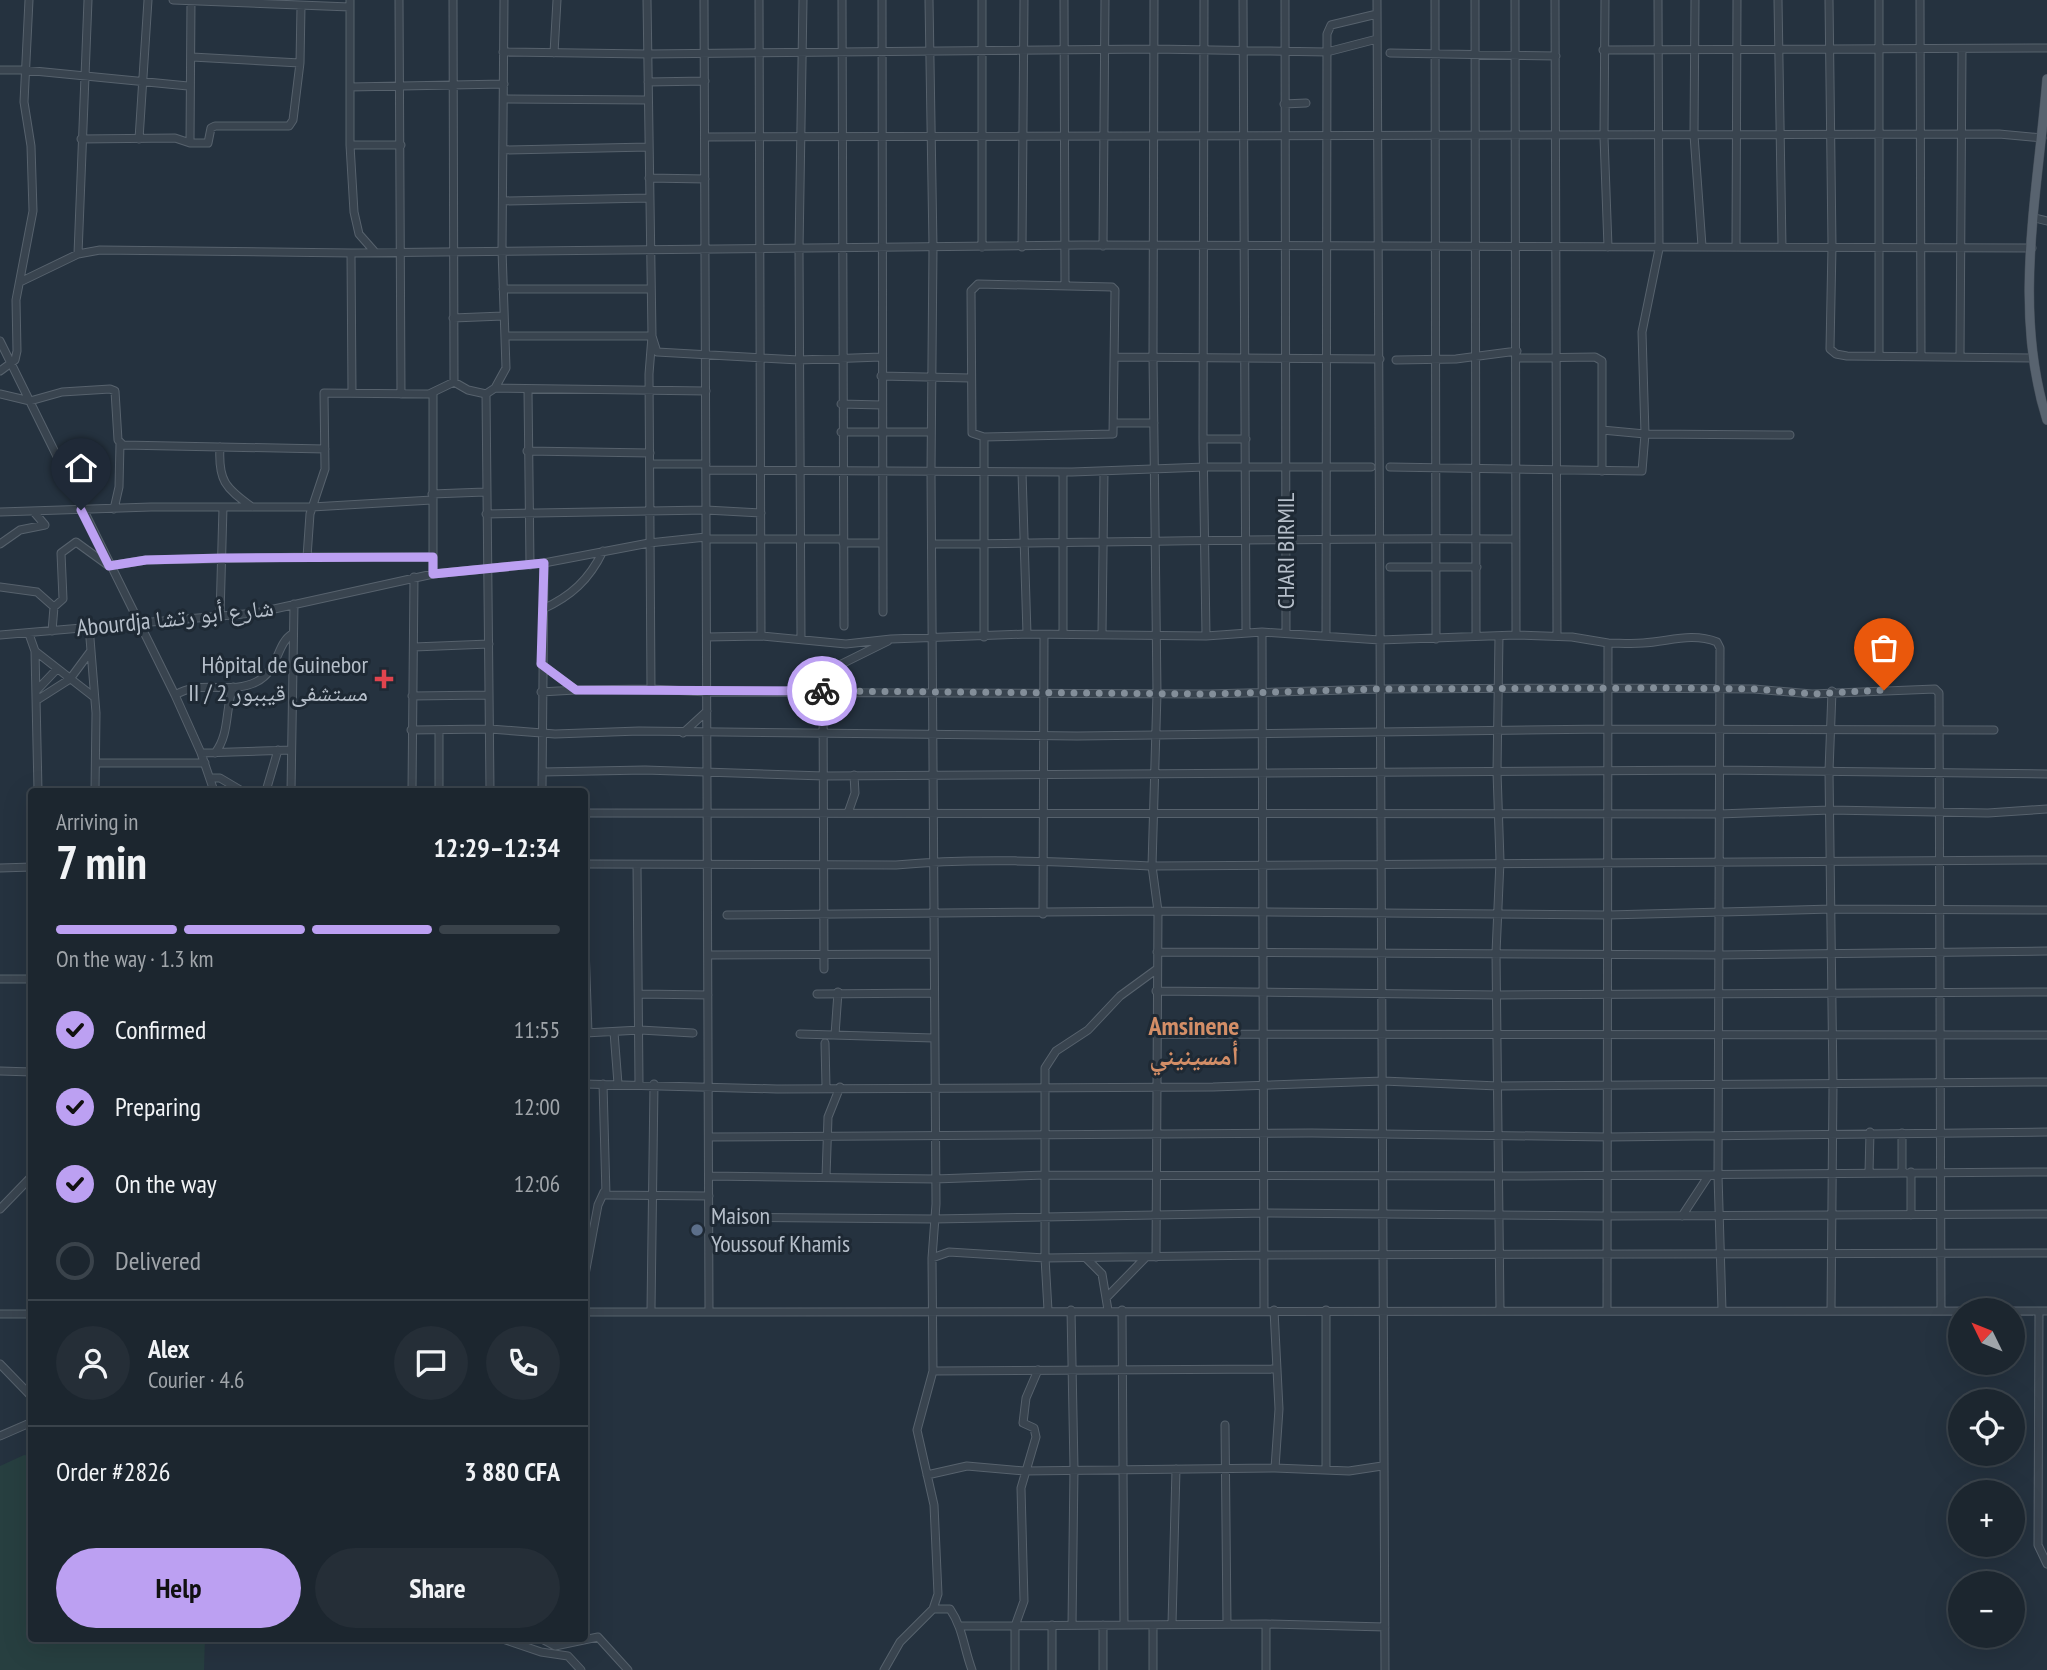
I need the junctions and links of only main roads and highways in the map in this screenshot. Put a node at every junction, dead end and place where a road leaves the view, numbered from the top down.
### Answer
1 (2047, 79) edge
2 (2047, 420) edge

1 - 2 main road

